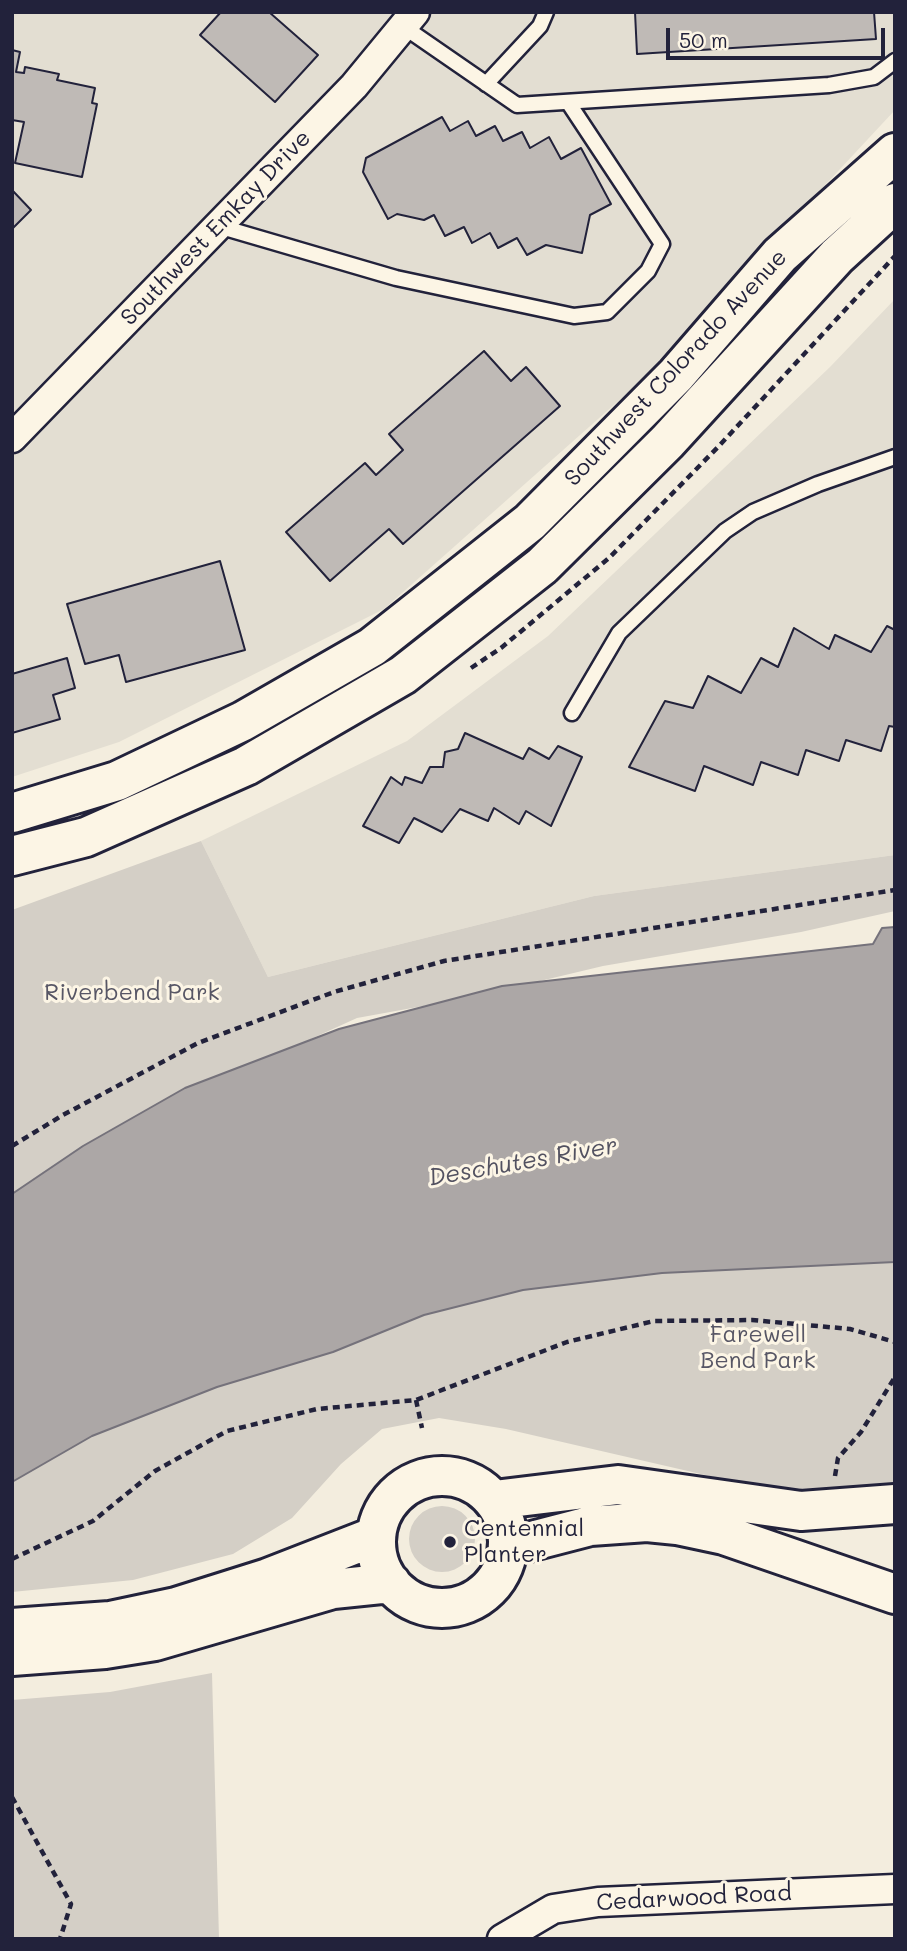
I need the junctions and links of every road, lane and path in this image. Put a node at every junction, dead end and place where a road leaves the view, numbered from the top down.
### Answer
1 (546, 12) edge
2 (409, 20) edge
3 (895, 61) edge
4 (486, 84) junction
5 (568, 102) junction
6 (895, 153) edge
7 (895, 203) edge
8 (218, 226) junction
9 (12, 438) edge
10 (895, 457) edge
11 (572, 713) dead end
12 (12, 813) edge
13 (12, 856) edge
14 (895, 890) edge
15 (12, 1146) edge
16 (895, 1342) edge
17 (895, 1377) edge
18 (416, 1399) junction
19 (422, 1428) dead end
20 (834, 1480) dead end
21 (494, 1500) junction
22 (895, 1504) edge
23 (376, 1536) junction
24 (509, 1547) junction
25 (12, 1559) edge
26 (391, 1583) junction
27 (895, 1594) edge
28 (12, 1628) edge
29 (107, 1635) junction
30 (12, 1656) edge
31 (12, 1797) edge
32 (895, 1889) edge
33 (60, 1939) edge
34 (502, 1939) edge

1 - 4 lane
2 - 4 lane
2 - 8 street, Southwest Emkay Drive
3 - 5 lane
4 - 5 lane
5 - 8 lane
6 - 12 main road, Southwest Colorado Avenue
7 - 13 main road, Southwest Colorado Avenue
8 - 9 street, Southwest Emkay Drive
10 - 11 lane
14 - 15 path
16 - 18 path
17 - 20 path
18 - 19 path
18 - 25 path
21 - 22 main road
21 - 23 main road
21 - 24 main road
23 - 26 main road
23 - 29 main road
24 - 26 main road
24 - 27 main road
26 - 29 main road
28 - 29 main road
29 - 30 main road
31 - 33 path
32 - 34 street, Cedarwood Road

